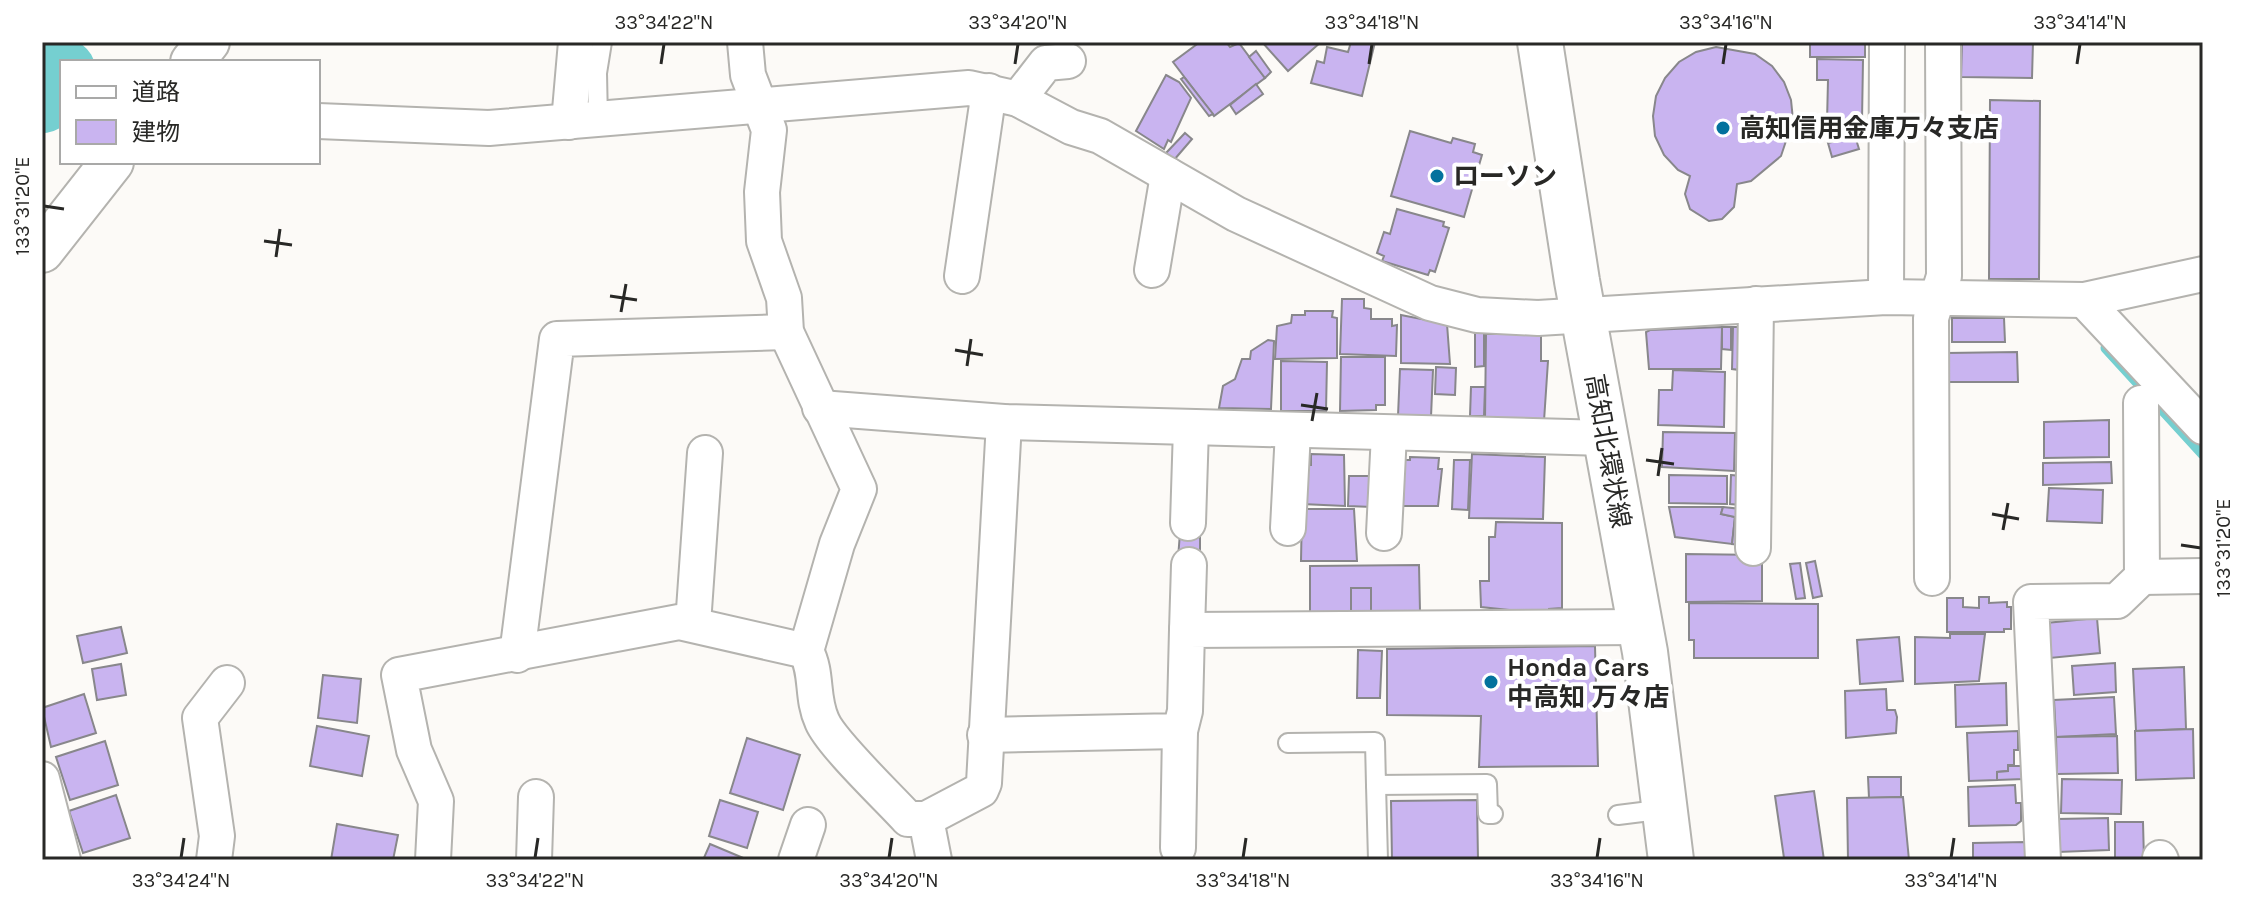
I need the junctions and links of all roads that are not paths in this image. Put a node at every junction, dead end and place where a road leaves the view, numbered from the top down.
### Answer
1 (208, 42) edge
2 (576, 42) edge
3 (602, 42) edge
4 (745, 42) edge
5 (1540, 42) edge
6 (1887, 42) edge
7 (1943, 42) edge
8 (194, 60) edge
9 (1068, 61) dead end
10 (1004, 95) junction
11 (756, 103) junction
12 (320, 121) edge
13 (584, 122) junction
14 (110, 164) edge
15 (1168, 175) junction
16 (42, 251) edge
17 (1152, 270) dead end
18 (2203, 274) edge
19 (962, 276) dead end
20 (1886, 297) junction
21 (1936, 299) junction
22 (2084, 300) junction
23 (1756, 304) junction
24 (1584, 317) junction
25 (786, 332) junction
26 (2141, 403) dead end
27 (820, 408) junction
28 (1004, 422) junction
29 (2203, 427) edge
30 (1191, 428) junction
31 (1293, 431) junction
32 (1389, 434) junction
33 (1606, 438) junction
34 (705, 453) dead end
35 (1188, 523) dead end
36 (1288, 528) dead end
37 (1384, 533) dead end
38 (1753, 548) dead end
39 (1189, 565) dead end
40 (2203, 576) edge
41 (2142, 577) junction
42 (1932, 578) dead end
43 (693, 624) junction
44 (1640, 627) junction
45 (1187, 630) junction
46 (806, 651) junction
47 (517, 655) junction
48 (227, 683) dead end
49 (1180, 731) junction
50 (985, 735) junction
51 (1288, 743) dead end
52 (42, 779) edge
53 (1376, 785) junction
54 (536, 797) dead end
55 (1666, 809) junction
56 (1493, 814) dead end
57 (1618, 815) dead end
58 (926, 819) junction
59 (808, 825) dead end
60 (1178, 848) dead end
61 (63, 860) edge
62 (214, 860) edge
63 (433, 860) edge
64 (534, 860) edge
65 (796, 860) edge
66 (934, 860) edge
67 (1378, 860) edge
68 (1671, 860) edge
69 (2043, 860) edge

1 - 8 street
2 - 13 street
3 - 13 lane
4 - 11 street
5 - 24 main road, 高知北環状線
6 - 20 street
7 - 21 street
9 - 10 street
10 - 11 street
10 - 15 street
10 - 19 street
11 - 13 street
11 - 25 street
12 - 13 street
14 - 16 street
15 - 17 street
15 - 24 street
18 - 22 street
20 - 21 street
20 - 23 street
21 - 22 street
21 - 42 street
22 - 29 street
23 - 24 street
23 - 38 street
24 - 33 main road, 高知北環状線
25 - 27 street
25 - 47 street
26 - 41 street
27 - 28 street
27 - 46 street
28 - 30 street
28 - 50 street
30 - 31 street
30 - 35 street
31 - 32 street
31 - 36 street
32 - 33 street
32 - 37 street
33 - 44 main road, 高知北環状線
34 - 43 street
39 - 45 street
40 - 41 street
41 - 69 street
43 - 46 street
43 - 47 street
44 - 45 street
44 - 55 main road, 高知北環状線
45 - 49 street
46 - 58 street
47 - 63 street
48 - 62 street
49 - 50 street
49 - 60 street
50 - 58 street
51 - 53 lane
52 - 61 street
53 - 56 lane
53 - 67 lane
54 - 64 street
55 - 57 lane
55 - 68 main road, 高知北環状線
58 - 66 street
59 - 65 street

